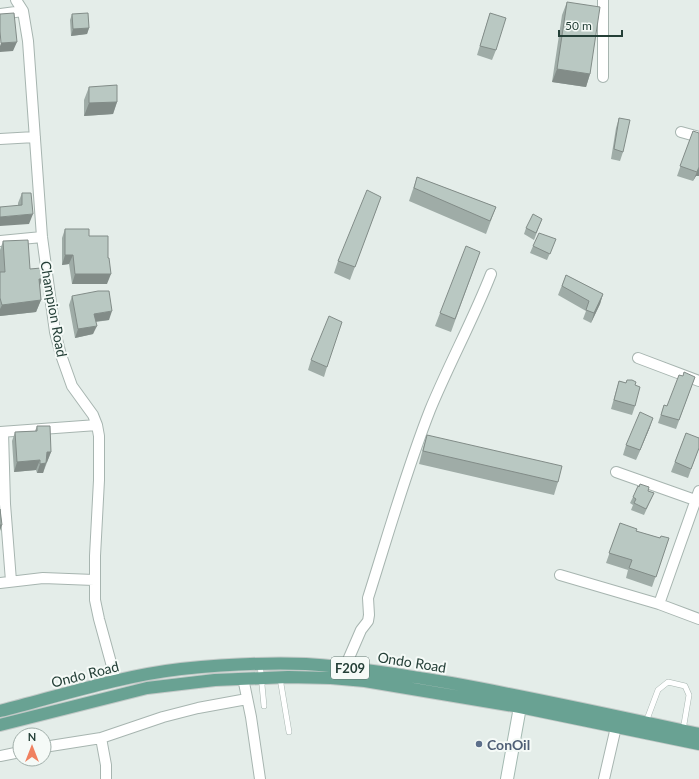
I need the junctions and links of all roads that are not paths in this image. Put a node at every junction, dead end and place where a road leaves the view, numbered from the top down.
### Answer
1 (16, 0) edge
2 (603, 0) edge
3 (23, 11) junction
4 (0, 14) edge
5 (603, 77) dead end
6 (680, 132) dead end
7 (35, 136) junction
8 (699, 137) edge
9 (0, 139) edge
10 (42, 237) junction
11 (0, 241) edge
12 (492, 274) dead end
13 (638, 358) dead end
14 (699, 381) edge
15 (97, 425) junction
16 (1, 432) edge
17 (616, 472) dead end
18 (699, 490) edge
19 (695, 500) junction
20 (560, 575) dead end
21 (94, 580) junction
22 (11, 581) junction
23 (0, 583) edge
24 (659, 604) junction
25 (699, 619) edge
26 (260, 664) junction
27 (345, 667) junction
28 (262, 677) junction
29 (280, 677) junction
30 (243, 678) junction
31 (116, 681) junction
32 (468, 692) junction
33 (247, 699) junction
34 (264, 706) dead end
35 (520, 707) junction
36 (0, 711) edge
37 (646, 723) junction
38 (0, 725) edge
39 (616, 727) junction
40 (683, 731) junction
41 (289, 732) dead end
42 (699, 734) edge
43 (101, 738) junction
44 (699, 744) edge
45 (52, 746) edge
46 (12, 754) edge
47 (0, 756) edge
48 (106, 779) edge
49 (260, 779) edge
50 (506, 779) edge
51 (604, 779) edge

1 - 3 street, Champion Road
2 - 5 street
3 - 4 street
3 - 7 street, Champion Road
6 - 8 street
7 - 9 street
7 - 10 street, Champion Road
10 - 11 street
10 - 15 street, Champion Road
12 - 27 street
13 - 14 street
15 - 16 street
15 - 21 street, Champion Road
16 - 22 street
17 - 19 street
18 - 19 street
19 - 24 street
20 - 24 street
21 - 22 street
21 - 31 street, Champion Road
22 - 23 street
24 - 25 street
26 - 27 main road, Ondo Road / F209
26 - 28 lane
26 - 31 main road, Ondo Road / F209
27 - 32 main road, Ondo Road / F209
28 - 29 main road, Ondo Road / F209
28 - 30 main road, Ondo Road / F209
28 - 34 lane
29 - 32 main road, Ondo Road / F209
29 - 41 lane
30 - 33 street
30 - 38 main road, Ondo Road / F209
31 - 36 main road, Ondo Road / F209
32 - 35 main road, Ondo Road / F209
32 - 37 main road, Ondo Road / F209
33 - 43 street
33 - 49 street
35 - 39 main road, Ondo Road / F209
35 - 50 street
37 - 40 main road, Ondo Road / F209
37 - 40 lane
39 - 44 main road, Ondo Road / F209
39 - 51 street
40 - 42 main road, Ondo Road / F209
43 - 45 street
43 - 48 street
46 - 47 street

